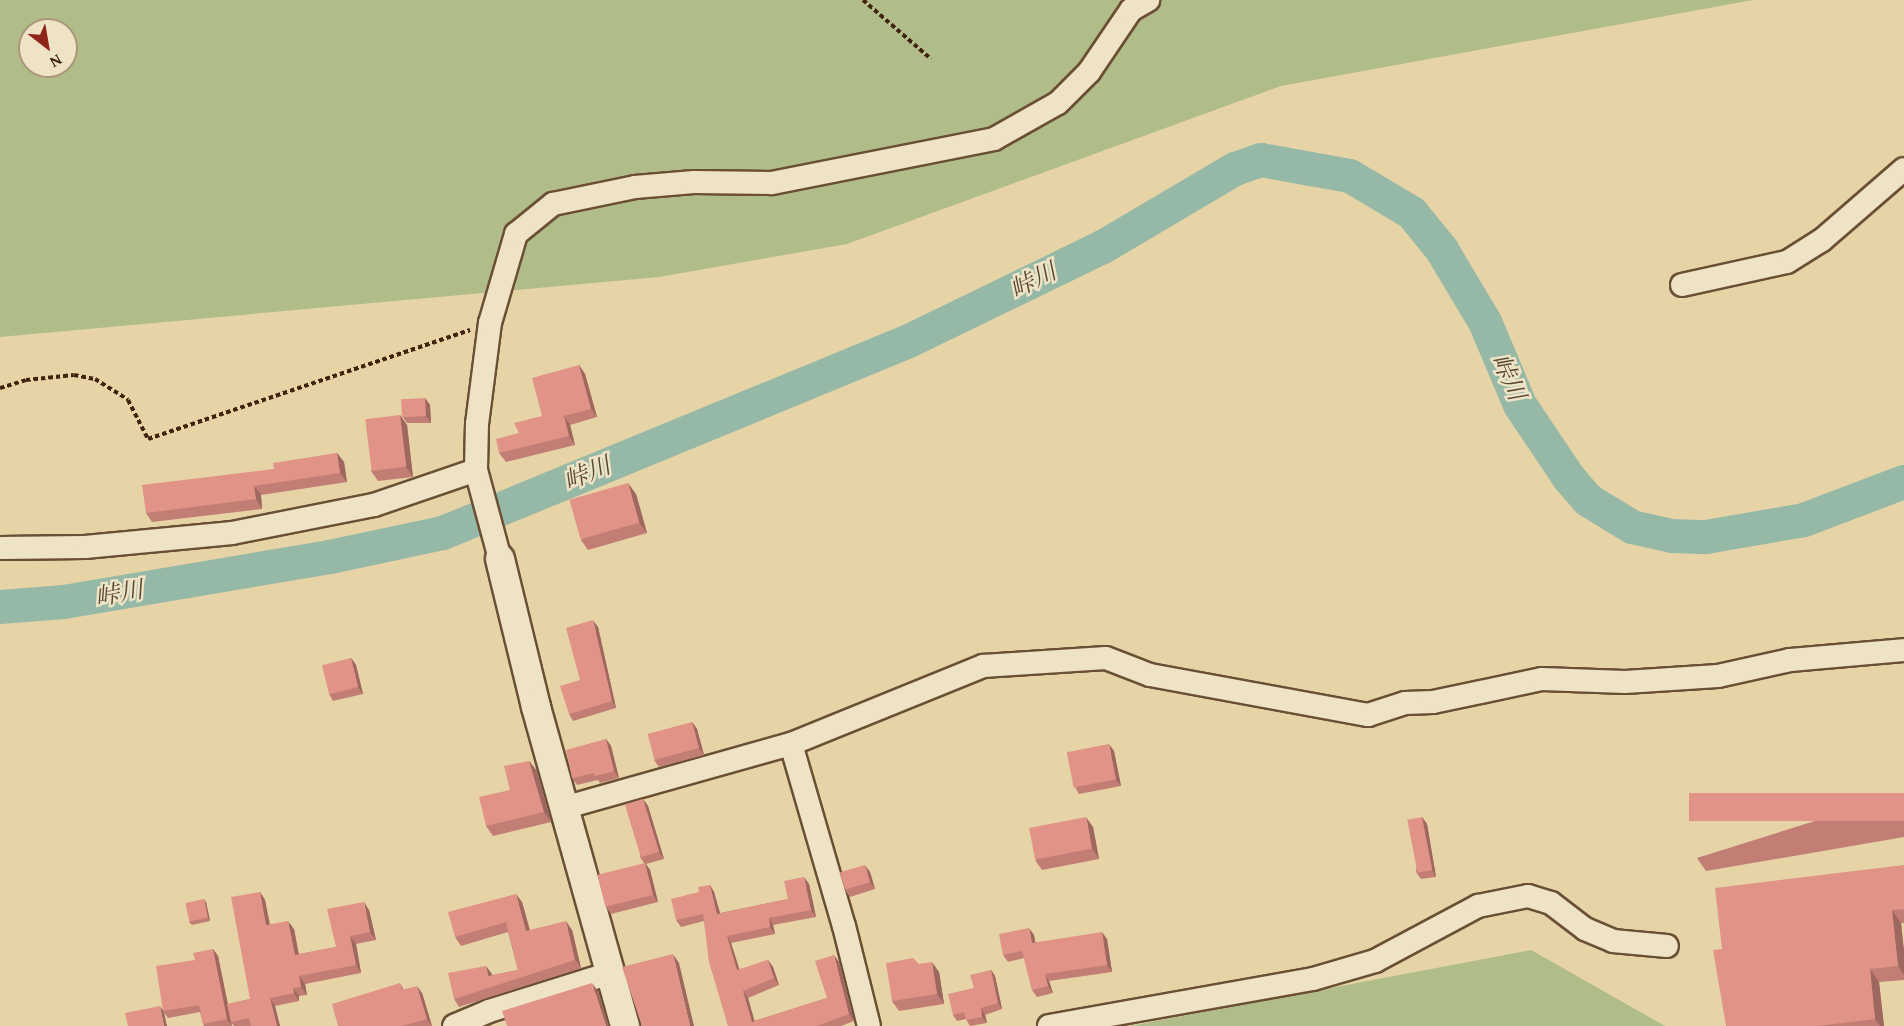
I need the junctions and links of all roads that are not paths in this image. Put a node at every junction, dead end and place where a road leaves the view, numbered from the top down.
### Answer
1 (1148, 0) edge
2 (1904, 169) edge
3 (1682, 285) dead end
4 (476, 470) junction
5 (0, 548) edge
6 (500, 559) joint
7 (1904, 650) edge
8 (791, 744) junction
9 (563, 808) junction
10 (1666, 946) dead end
11 (607, 974) junction
12 (454, 1026) edge
13 (625, 1026) edge
14 (869, 1026) edge
15 (1049, 1026) edge

1 - 4 street
2 - 3 street
4 - 5 street
4 - 6 street
6 - 9 street
7 - 8 street
8 - 9 street
8 - 14 street
9 - 11 street
10 - 15 street
11 - 12 street
11 - 13 street

